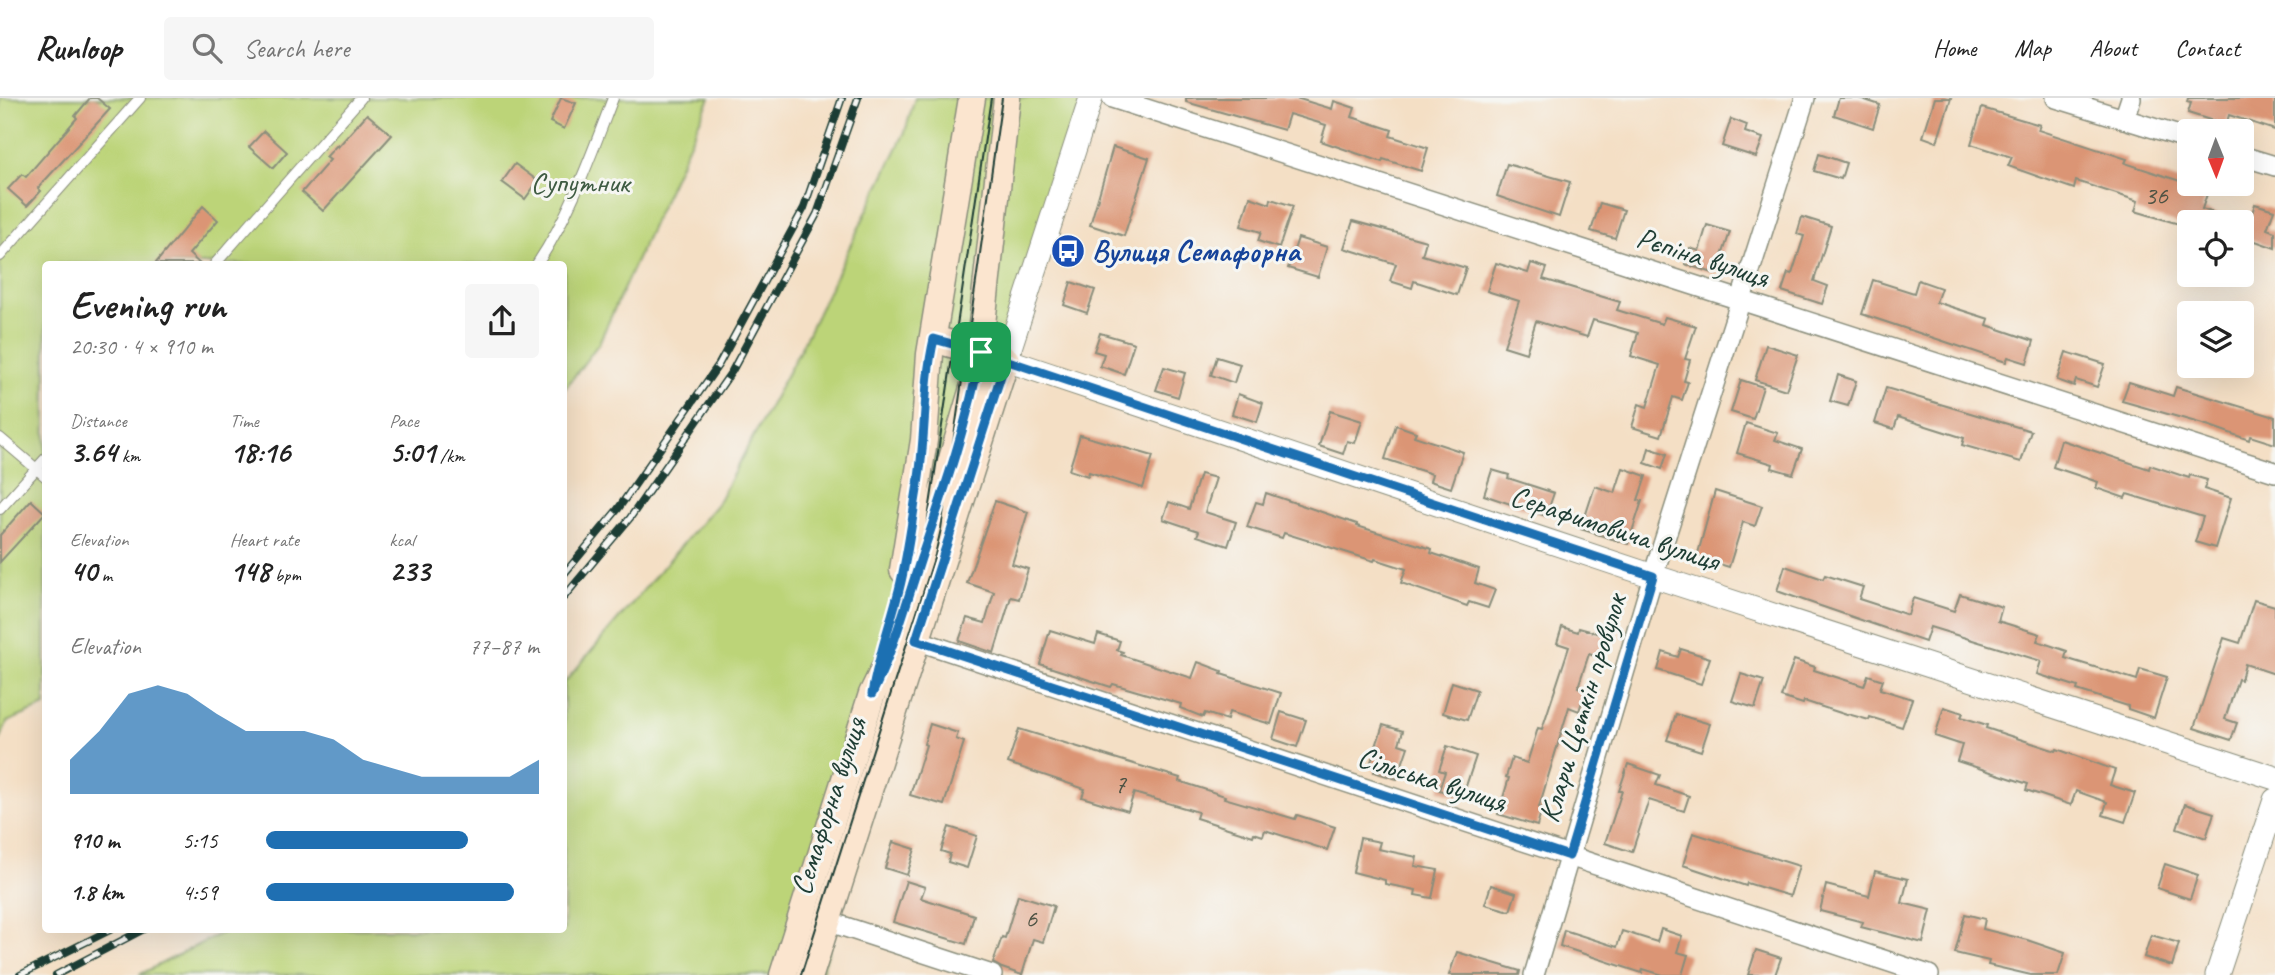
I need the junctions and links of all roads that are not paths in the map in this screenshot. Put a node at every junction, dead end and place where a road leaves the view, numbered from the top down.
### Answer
1 (139, 98) edge
2 (361, 98) edge
3 (613, 98) edge
4 (972, 98) edge
5 (1007, 98) edge
6 (1091, 98) edge
7 (1112, 98) edge
8 (1805, 98) edge
9 (2056, 98) edge
10 (2131, 98) edge
11 (2124, 119) junction
12 (2177, 135) edge
13 (2254, 160) edge
14 (2275, 166) edge
15 (0, 256) edge
16 (218, 261) edge
17 (539, 261) edge
18 (1740, 300) junction
19 (934, 339) junction
20 (981, 352) junction
21 (1006, 360) junction
22 (0, 438) edge
23 (42, 462) edge
24 (36, 469) junction
25 (2275, 472) edge
26 (42, 474) edge
27 (0, 509) edge
28 (1653, 576) junction
29 (916, 640) junction
30 (872, 694) junction
31 (2275, 778) edge
32 (2275, 800) edge
33 (1569, 856) junction
34 (827, 921) junction
35 (783, 975) edge
36 (810, 975) edge
37 (992, 975) edge
38 (1534, 975) edge
39 (1929, 975) edge
40 (2217, 975) edge

1 - 15 lane
2 - 16 lane
3 - 17 lane
4 - 19 main road, Семафорна вулиця
5 - 20 main road, Семафорна вулиця
6 - 21 street, Семафорна вулиця
7 - 18 street, Рєпіна вулиця
8 - 18 street, Клари Цеткін провулок
9 - 11 street
10 - 11 street
11 - 12 street
13 - 14 street
18 - 25 street, Рєпіна вулиця
18 - 28 street, Клари Цеткін провулок
19 - 20 main road, Серафимовича вулиця
19 - 30 main road, Семафорна вулиця
20 - 21 main road, Серафимовича вулиця
20 - 30 main road, Семафорна вулиця
21 - 28 street, Серафимовича вулиця
21 - 29 main road, Семафорна вулиця
22 - 24 lane
23 - 24 lane
24 - 26 lane
24 - 27 lane
28 - 31 street, Серафимовича вулиця
28 - 33 street, Клари Цеткін провулок
29 - 33 street, Сільська вулиця
29 - 34 main road, Семафорна вулиця
30 - 35 main road, Семафорна вулиця
32 - 40 street
33 - 38 street, Клари Цеткін провулок
33 - 39 street, Сільська вулиця
34 - 36 main road, Семафорна вулиця
34 - 37 street

